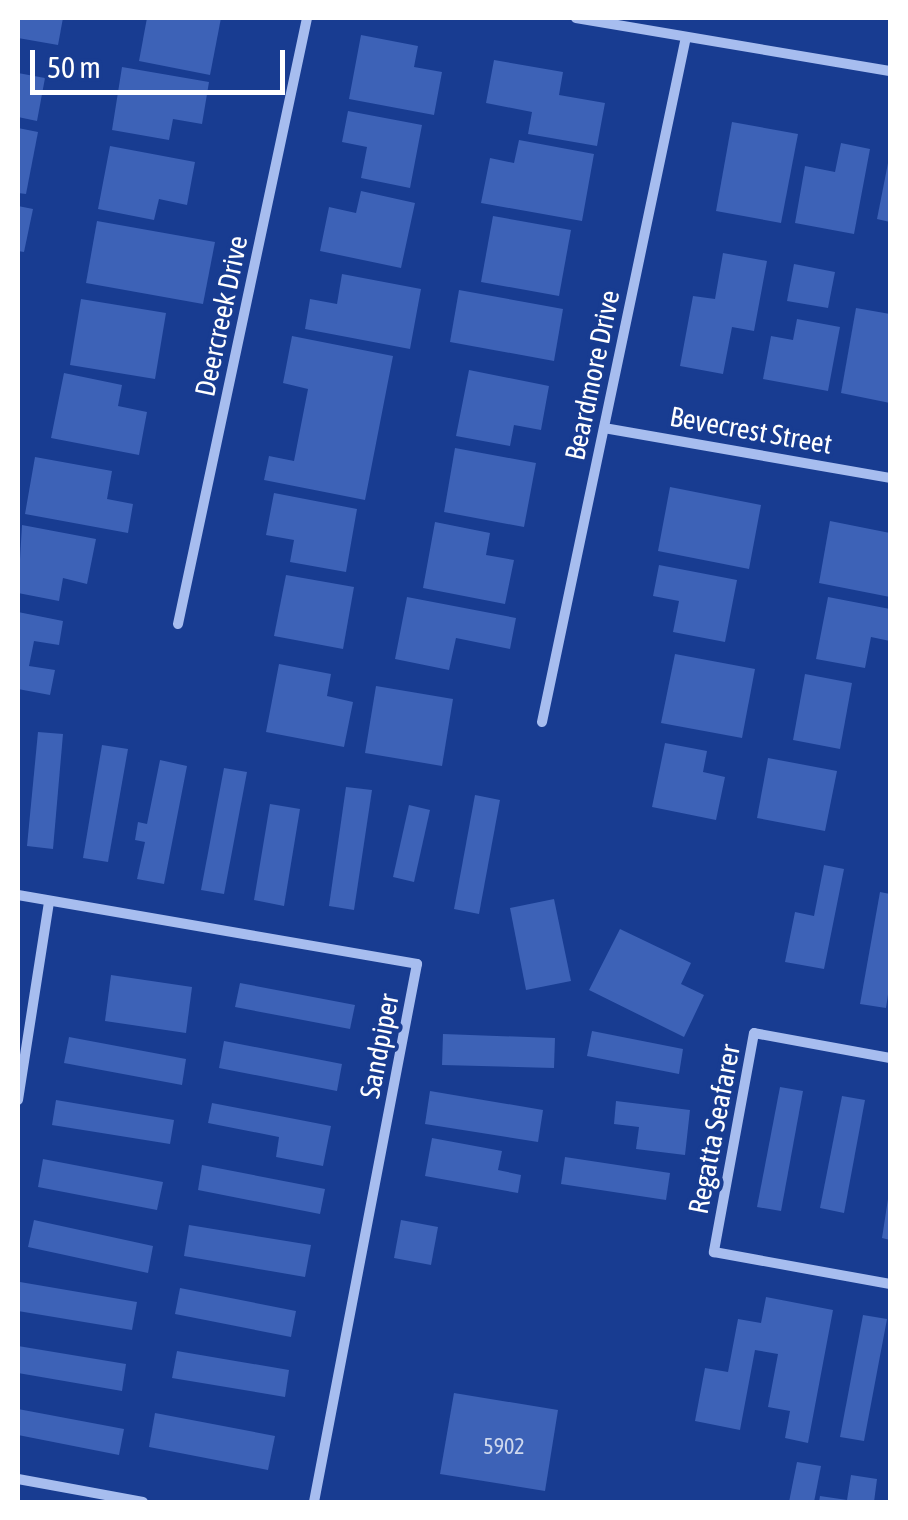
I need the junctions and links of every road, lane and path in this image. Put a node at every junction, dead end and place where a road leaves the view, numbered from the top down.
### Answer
1 (307, 18) edge
2 (576, 18) edge
3 (686, 37) junction
4 (890, 71) edge
5 (604, 428) junction
6 (890, 478) edge
7 (178, 624) dead end
8 (542, 722) dead end
9 (18, 895) edge
10 (49, 902) junction
11 (890, 1058) edge
12 (18, 1100) edge
13 (890, 1284) edge
14 (18, 1478) edge
15 (143, 1502) edge
16 (314, 1502) edge

1 - 7 street, Deercreek Drive
2 - 3 street
3 - 4 street
3 - 5 street, Beardmore Drive
5 - 6 street, Bevecrest Street
5 - 8 street, Beardmore Drive
9 - 10 street
10 - 12 street
10 - 16 street, Sandpiper
11 - 13 street, Regatta Seafarer
14 - 15 street

